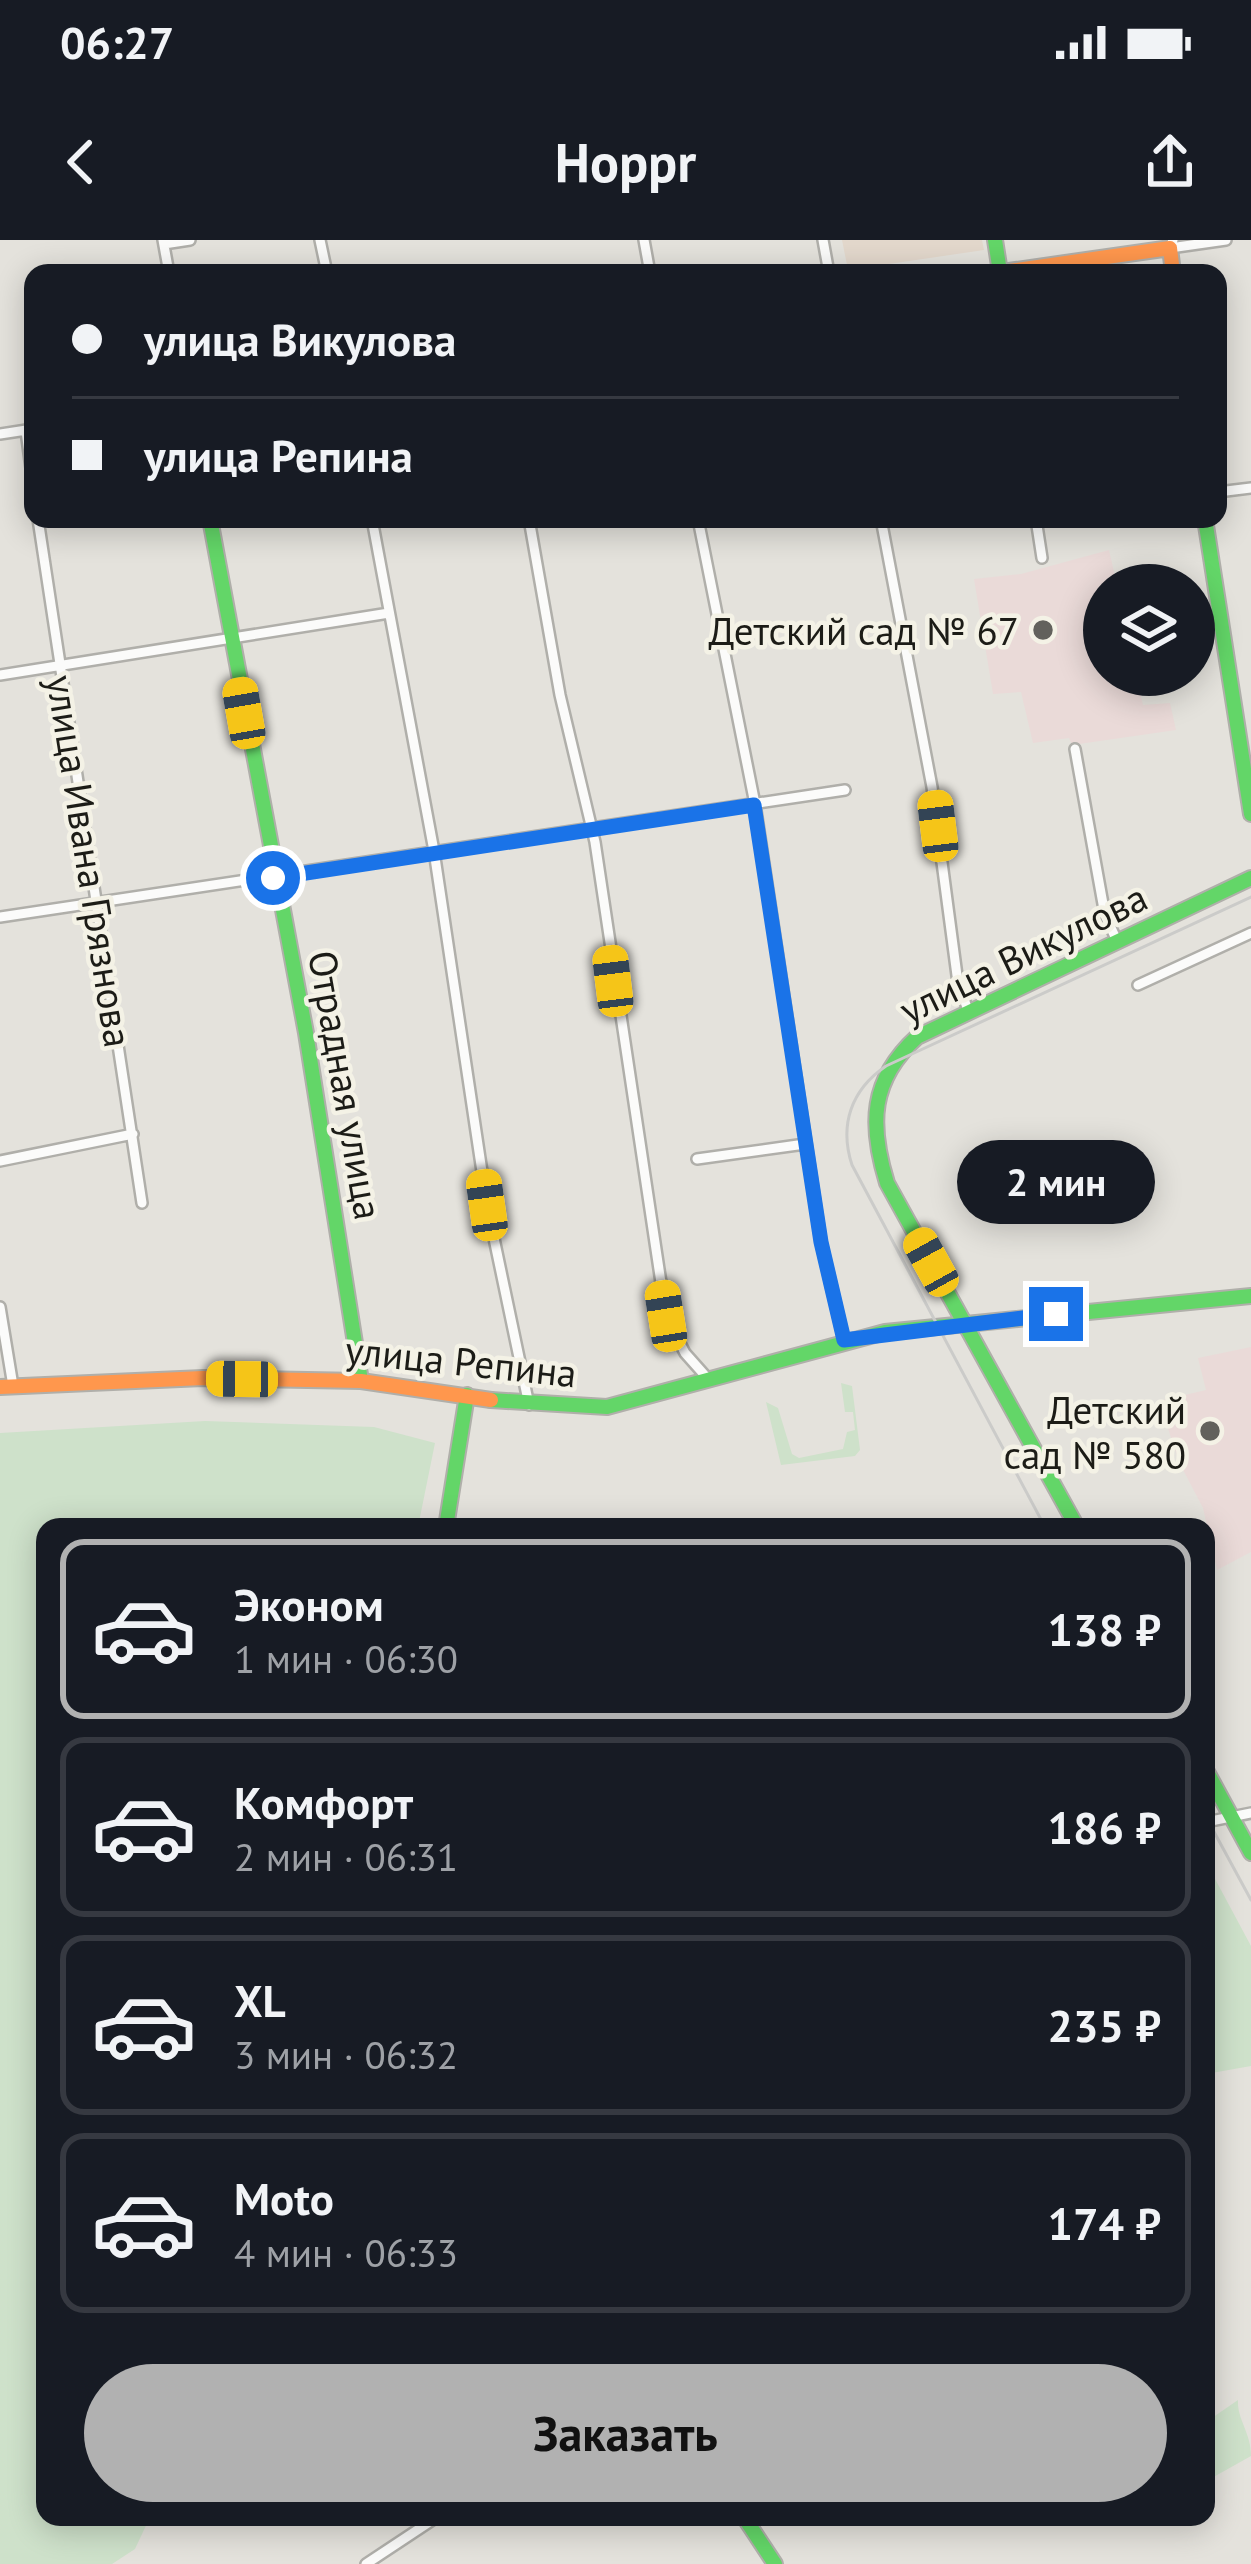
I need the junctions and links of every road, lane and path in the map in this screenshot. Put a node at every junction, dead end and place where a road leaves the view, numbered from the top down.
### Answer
1 (190, 240) edge
2 (1226, 240) edge
3 (164, 242) edge
4 (1171, 244) edge
5 (1052, 264) edge
6 (39, 528) edge
7 (212, 528) edge
8 (374, 528) edge
9 (531, 528) edge
10 (700, 528) edge
11 (883, 528) edge
12 (1037, 528) edge
13 (1207, 528) edge
14 (1042, 558) dead end
15 (389, 613) junction
16 (230, 637) junction
17 (60, 665) junction
18 (0, 675) edge
19 (1244, 728) edge
20 (1075, 749) dead end
21 (844, 790) dead end
22 (754, 805) junction
23 (1251, 814) edge
24 (591, 826) junction
25 (434, 851) junction
26 (273, 878) junction
27 (1251, 878) edge
28 (98, 904) junction
29 (0, 917) edge
30 (1251, 933) edge
31 (1118, 943) junction
32 (1138, 985) dead end
33 (968, 1010) junction
34 (133, 1133) junction
35 (805, 1144) junction
36 (697, 1159) dead end
37 (0, 1161) edge
38 (142, 1203) dead end
39 (1251, 1296) edge
40 (0, 1307) edge
41 (965, 1321) junction
42 (844, 1340) junction
43 (709, 1380) junction
44 (361, 1381) junction
45 (7, 1386) edge
46 (467, 1395) junction
47 (529, 1405) junction
48 (447, 1518) edge
49 (1072, 1518) edge
50 (1215, 1787) edge
51 (1251, 1814) edge
52 (1231, 1816) junction
53 (1215, 1820) edge
54 (1251, 1853) edge
55 (423, 2526) edge
56 (754, 2526) edge
57 (366, 2564) edge
58 (775, 2564) edge

1 - 3 street
2 - 4 street
4 - 5 street
6 - 17 street, улица Ивана Грязнова
7 - 16 street, Отрадная улица
8 - 15 street
9 - 24 street
10 - 22 street
11 - 33 street
12 - 14 street
13 - 19 street
15 - 16 street
15 - 25 street
16 - 17 street
16 - 26 street, Отрадная улица
17 - 18 street
17 - 28 street, улица Ивана Грязнова
19 - 23 street
20 - 31 street
21 - 22 street
22 - 24 street
22 - 35 street
24 - 25 street
24 - 43 street
25 - 26 street
25 - 47 street
26 - 28 street
26 - 44 street, Отрадная улица
27 - 31 street, улица Викулова
28 - 29 street
28 - 34 street, улица Ивана Грязнова
30 - 32 street
31 - 33 street, улица Викулова
33 - 41 street, улица Викулова
34 - 37 street
34 - 38 street, улица Ивана Грязнова
35 - 36 street
35 - 42 street
39 - 41 street, улица Репина
40 - 45 street
41 - 42 street, улица Репина
41 - 49 street, улица Викулова
42 - 43 street, улица Репина
43 - 47 street, улица Репина
44 - 45 street, улица Репина
44 - 46 street, улица Репина
46 - 47 street, улица Репина
46 - 48 street
50 - 52 street
51 - 52 street
52 - 53 street
52 - 54 street
55 - 57 street
56 - 58 street

